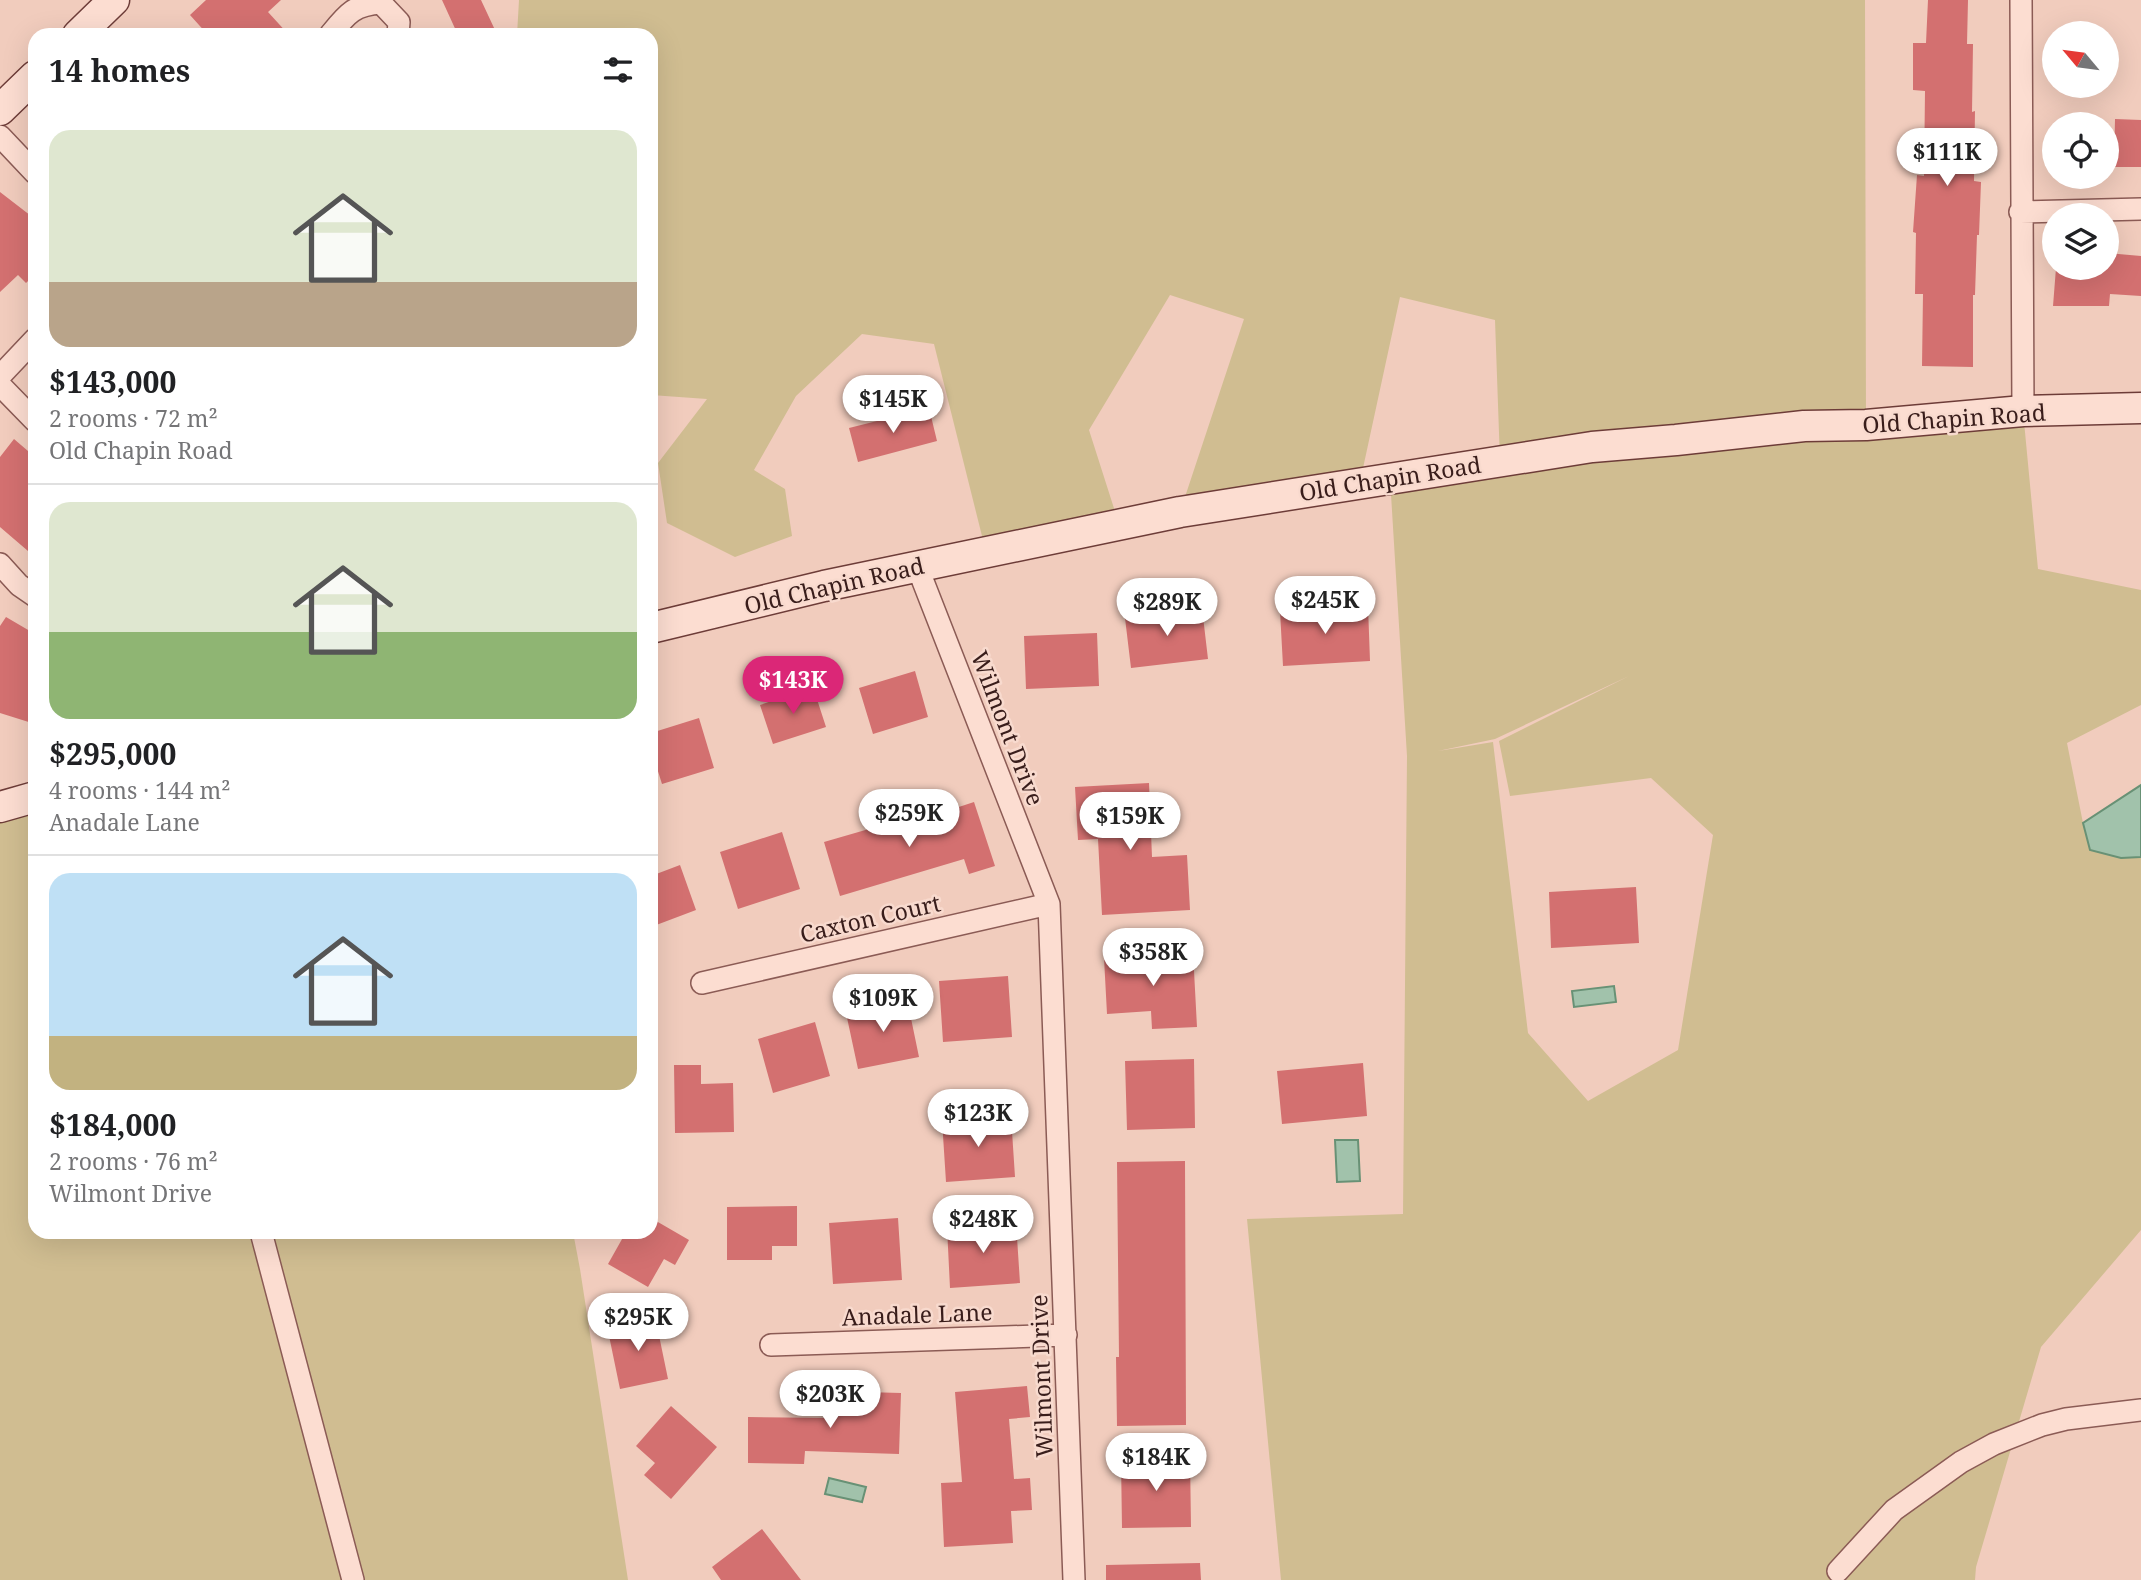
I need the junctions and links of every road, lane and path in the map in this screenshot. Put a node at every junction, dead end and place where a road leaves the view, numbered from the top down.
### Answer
1 (114, 0) edge
2 (2021, 0) edge
3 (85, 28) edge
4 (336, 28) edge
5 (399, 28) edge
6 (28, 83) edge
7 (0, 110) edge
8 (0, 136) edge
9 (28, 166) edge
10 (2141, 209) edge
11 (2020, 212) junction
12 (28, 346) edge
13 (0, 376) edge
14 (0, 385) edge
15 (2141, 408) edge
16 (2023, 411) junction
17 (28, 414) edge
18 (0, 565) edge
19 (917, 566) junction
20 (28, 591) edge
21 (658, 626) edge
22 (28, 799) edge
23 (0, 807) edge
24 (1049, 904) junction
25 (702, 983) dead end
26 (263, 1239) edge
27 (1066, 1335) junction
28 (771, 1345) dead end
29 (2141, 1410) edge
30 (1838, 1571) dead end
31 (353, 1580) edge
32 (1074, 1580) edge

1 - 3 street
2 - 11 street
4 - 5 street
6 - 7 street
8 - 9 street
10 - 11 street
11 - 16 street
12 - 13 street
14 - 17 street
15 - 16 street, Old Chapin Road
16 - 19 street, Old Chapin Road
18 - 20 street
19 - 21 street, Old Chapin Road
19 - 24 street, Wilmont Drive
22 - 23 street
24 - 25 street, Caxton Court
24 - 27 street, Wilmont Drive
26 - 31 street
27 - 28 street, Anadale Lane
27 - 32 street, Wilmont Drive
29 - 30 street

